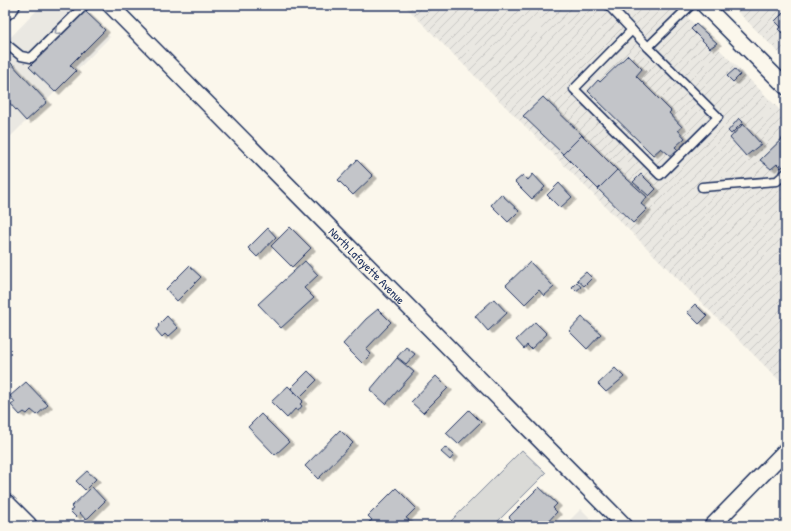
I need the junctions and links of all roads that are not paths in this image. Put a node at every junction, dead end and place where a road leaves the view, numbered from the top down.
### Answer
1 (9, 5) edge
2 (85, 5) edge
3 (110, 5) edge
4 (608, 5) edge
5 (691, 5) edge
6 (704, 5) edge
7 (5, 9) edge
8 (632, 30) junction
9 (5, 43) edge
10 (648, 47) junction
11 (786, 88) edge
12 (786, 173) edge
13 (702, 187) dead end
14 (786, 450) edge
15 (6, 509) edge
16 (26, 526) edge
17 (625, 526) edge
18 (712, 526) edge

1 - 7 street
2 -> 9 lane
3 - 17 street, North Lafayette Avenue
4 - 8 lane
5 - 10 lane
6 - 11 street
8 - 10 lane
8 - 10 lane
12 - 13 lane
14 - 18 street
15 - 16 street

